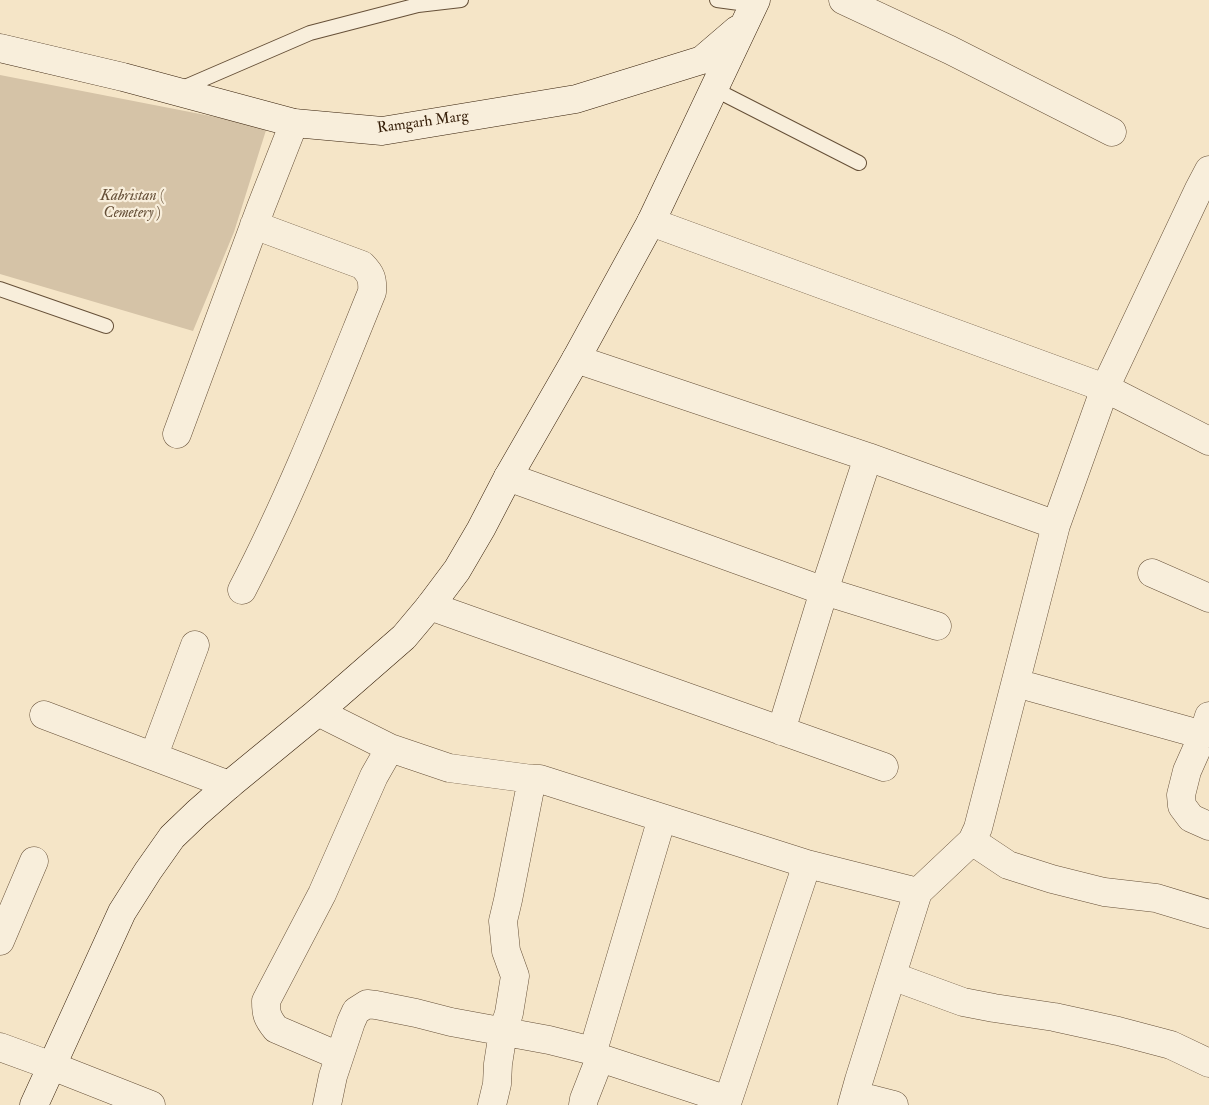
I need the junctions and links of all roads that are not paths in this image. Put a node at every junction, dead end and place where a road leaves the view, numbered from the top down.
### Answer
1 (461, 0) edge
2 (717, 0) edge
3 (843, 0) edge
4 (752, 9) edge
5 (0, 48) edge
6 (714, 88) junction
7 (175, 91) junction
8 (294, 123) junction
9 (1112, 132) dead end
10 (859, 163) dead end
11 (1209, 170) edge
12 (651, 222) junction
13 (254, 225) junction
14 (0, 289) edge
15 (106, 326) dead end
16 (576, 359) junction
17 (1105, 388) junction
18 (1206, 431) edge
19 (177, 434) dead end
20 (868, 457) junction
21 (508, 477) junction
22 (1056, 525) junction
23 (1152, 573) dead end
24 (242, 590) dead end
25 (824, 591) junction
26 (1209, 598) edge
27 (430, 606) junction
28 (938, 626) dead end
29 (195, 645) dead end
30 (1016, 683) junction
31 (318, 712) junction
32 (44, 715) dead end
33 (1206, 725) edge
34 (781, 731) junction
35 (390, 748) junction
36 (154, 755) junction
37 (884, 767) dead end
38 (532, 779) junction
39 (229, 785) junction
40 (662, 818) junction
41 (1209, 826) edge
42 (972, 841) junction
43 (34, 861) dead end
44 (807, 864) junction
45 (918, 892) junction
46 (1209, 914) edge
47 (0, 941) edge
48 (892, 976) junction
49 (503, 1032) junction
50 (0, 1047) edge
51 (597, 1055) junction
52 (340, 1056) junction
53 (1209, 1063) edge
54 (52, 1066) junction
55 (853, 1100) edge
56 (736, 1103) edge
57 (34, 1105) edge
58 (151, 1105) edge
59 (327, 1105) edge
60 (492, 1105) edge
61 (583, 1105) edge
62 (894, 1105) edge

1 - 7 lane
2 - 4 lane
3 - 9 street
4 - 6 street
4 - 8 street, Ramgarh Marg
5 - 7 street, Ramgarh Marg
6 - 10 lane
6 - 12 street
7 - 8 street, Ramgarh Marg
8 - 13 street
11 - 17 street
12 - 16 street
12 - 17 street
13 - 19 street
13 - 24 street
14 - 15 lane
16 - 20 street
16 - 21 street
17 - 18 street
17 - 22 street
20 - 22 street
20 - 25 street
21 - 25 street
21 - 27 street
22 - 30 street
23 - 26 street
25 - 28 street
25 - 34 street
27 - 31 street
27 - 34 street
29 - 36 street
30 - 33 street
30 - 42 street
31 - 35 street
31 - 39 street
32 - 36 street
33 - 41 street
34 - 37 street
35 - 38 street
35 - 52 street
36 - 39 street
38 - 40 street
38 - 49 street
39 - 54 street
40 - 44 street
40 - 51 street
42 - 45 street
42 - 46 street
43 - 47 street
44 - 45 street
44 - 56 street
45 - 48 street
48 - 53 street
48 - 55 street
49 - 51 street
49 - 52 street
49 - 60 street
50 - 54 street
51 - 56 street
51 - 61 street
52 - 59 street
54 - 57 street
54 - 58 street
55 - 62 street

